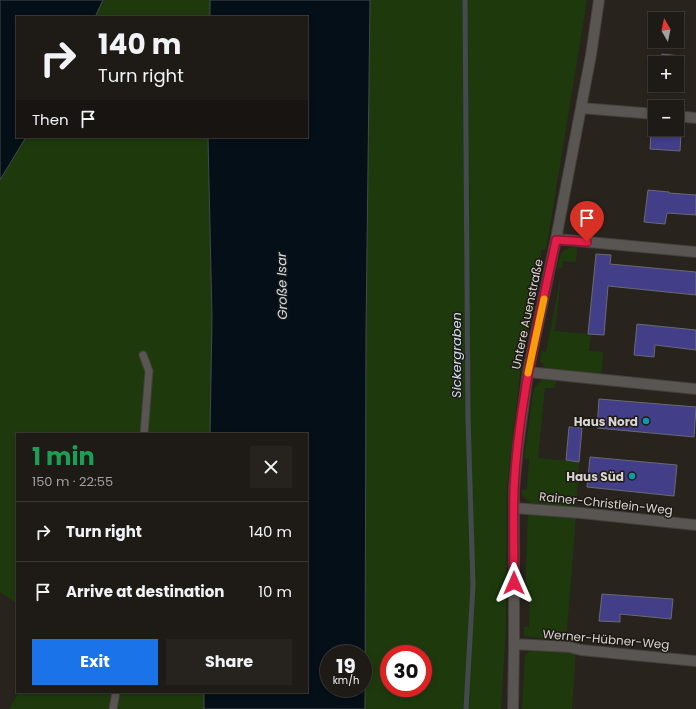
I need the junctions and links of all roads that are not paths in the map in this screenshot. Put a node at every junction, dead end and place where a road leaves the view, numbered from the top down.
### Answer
1 (599, 0) edge
2 (580, 108) junction
3 (648, 113) edge
4 (684, 117) edge
5 (696, 118) edge
6 (556, 240) junction
7 (696, 252) edge
8 (143, 355) dead end
9 (528, 372) junction
10 (696, 389) edge
11 (144, 433) edge
12 (514, 508) junction
13 (696, 525) edge
14 (514, 644) junction
15 (696, 661) edge
16 (116, 693) edge
17 (113, 709) edge
18 (513, 709) edge

1 - 2 street, Untere Auenstraße
2 - 3 street
2 - 6 street, Untere Auenstraße
4 - 5 street
6 - 7 street
6 - 9 street, Untere Auenstraße
8 - 11 lane
9 - 10 street
9 - 12 street, Untere Auenstraße
12 - 13 street, Rainer-Christlein-Weg
12 - 14 street, Untere Auenstraße
14 - 15 street, Werner-Hübner-Weg
14 - 18 street, Untere Auenstraße
16 - 17 lane

